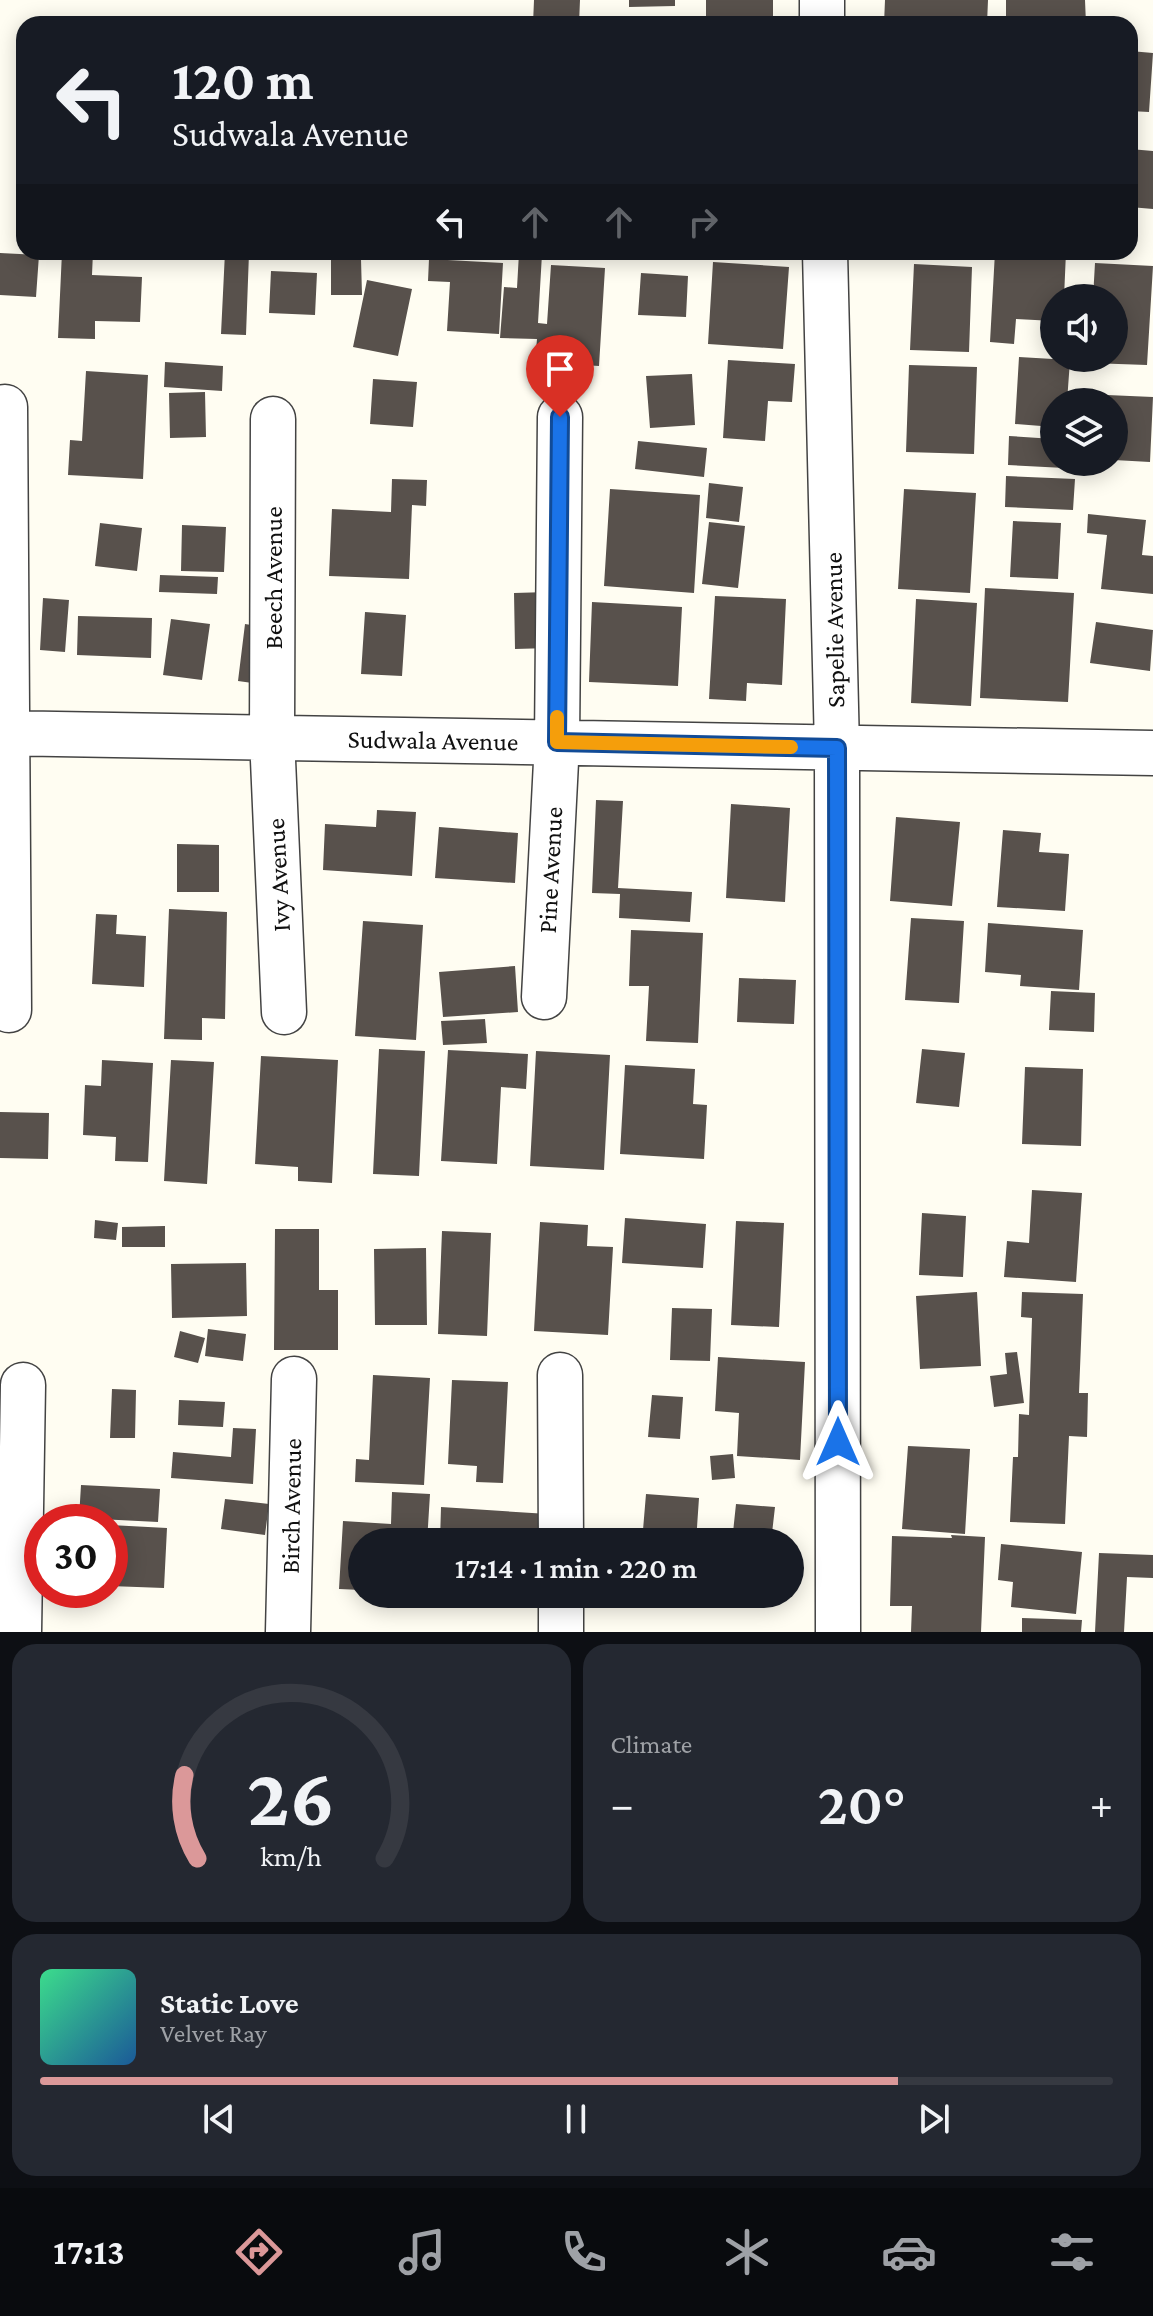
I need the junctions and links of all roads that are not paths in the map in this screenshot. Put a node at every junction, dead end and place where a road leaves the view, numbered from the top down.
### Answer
1 (825, 260) edge
2 (5, 407) dead end
3 (560, 417) dead end
4 (273, 419) dead end
5 (3, 733) edge
6 (272, 737) junction
7 (557, 742) junction
8 (837, 748) junction
9 (1153, 753) edge
10 (544, 997) dead end
11 (9, 1010) dead end
12 (284, 1012) dead end
13 (560, 1375) dead end
14 (294, 1379) dead end
15 (23, 1385) dead end
16 (561, 1528) edge
17 (561, 1608) edge
18 (19, 1632) edge
19 (288, 1632) edge
20 (561, 1632) edge
21 (838, 1632) edge

1 - 8 street, Sapelie Avenue
2 - 5 street
3 - 7 street, Pine Avenue
4 - 6 street, Beech Avenue
5 - 6 street, Sudwala Avenue
5 - 11 street
6 - 7 street, Sudwala Avenue
6 - 12 street, Ivy Avenue
7 - 8 street, Sudwala Avenue
7 - 10 street, Pine Avenue
8 - 9 street, Sudwala Avenue
8 - 21 street, Sapelie Avenue
13 - 16 street
14 - 19 street, Birch Avenue
15 - 18 street
17 - 20 street

